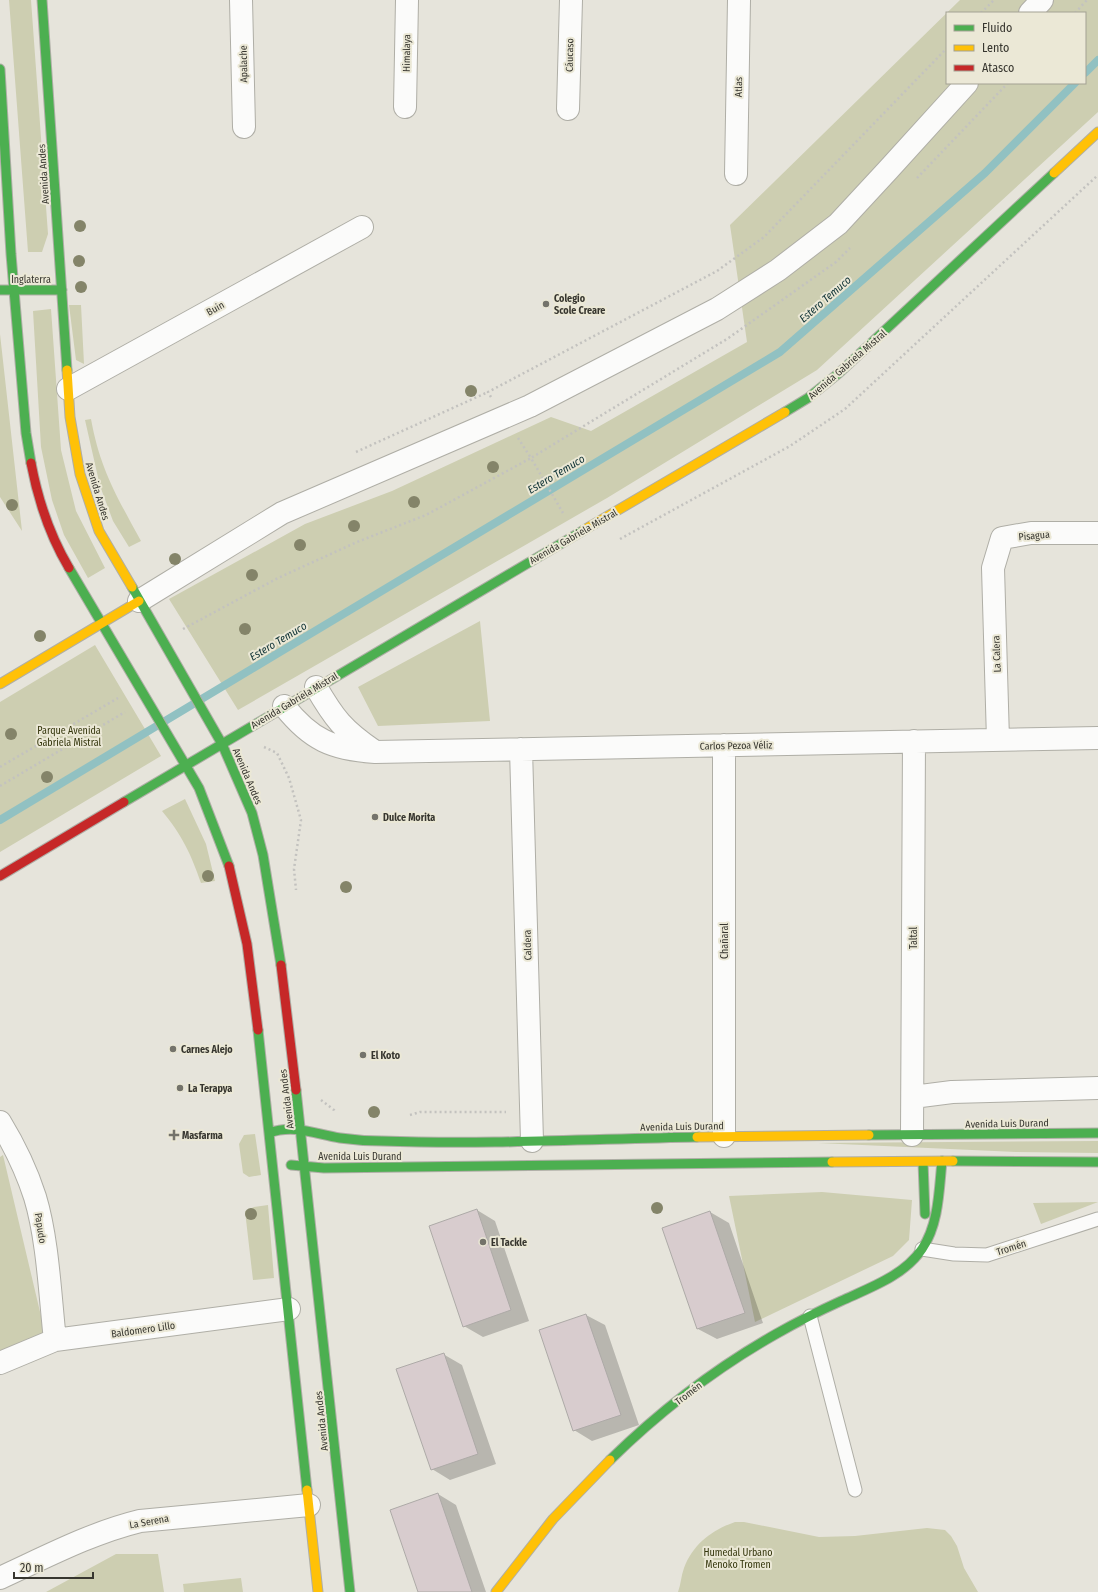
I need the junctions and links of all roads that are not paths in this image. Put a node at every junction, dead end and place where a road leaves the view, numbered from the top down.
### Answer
1 (42, 0) edge
2 (241, 0) edge
3 (407, 0) edge
4 (571, 0) edge
5 (739, 0) edge
6 (1042, 0) edge
7 (1031, 12) edge
8 (0, 69) edge
9 (965, 84) edge
10 (405, 107) dead end
11 (568, 110) dead end
12 (244, 127) dead end
13 (1098, 132) edge
14 (736, 174) dead end
15 (362, 227) dead end
16 (0, 290) edge
17 (15, 290) junction
18 (62, 290) junction
19 (68, 389) junction
20 (1098, 533) edge
21 (993, 568) joint
22 (139, 601) junction
23 (102, 624) junction
24 (0, 684) edge
25 (316, 687) junction
26 (284, 706) junction
27 (1098, 738) edge
28 (998, 740) junction
29 (914, 741) junction
30 (222, 744) junction
31 (724, 745) junction
32 (521, 749) junction
33 (375, 752) junction
34 (186, 764) junction
35 (0, 876) edge
36 (1098, 1088) edge
37 (913, 1097) junction
38 (1, 1127) edge
39 (300, 1129) junction
40 (269, 1132) junction
41 (1098, 1133) edge
42 (912, 1135) junction
43 (724, 1136) junction
44 (532, 1141) junction
45 (272, 1156) junction
46 (942, 1161) junction
47 (923, 1162) junction
48 (1098, 1162) edge
49 (304, 1167) junction
50 (1098, 1219) edge
51 (922, 1249) junction
52 (289, 1309) junction
53 (810, 1316) junction
54 (55, 1340) junction
55 (0, 1363) edge
56 (855, 1490) dead end
57 (309, 1505) junction
58 (0, 1578) edge
59 (318, 1592) edge
60 (350, 1592) edge
61 (496, 1592) edge

1 - 18 street, Avenida Andes
2 - 12 street, Apalache
3 - 10 street, Himalaya
4 - 11 street, Cáucaso
5 - 14 street, Atlas
6 - 7 street
8 - 17 street, Avenida Andes
9 - 22 street
13 - 25 street, Avenida Gabriela Mistral
15 - 19 street, Buin
16 - 17 street, Inglaterra
17 - 18 street, Inglaterra
17 - 23 street, Avenida Andes
18 - 19 street, Avenida Andes
19 - 22 street, Avenida Andes
20 - 21 street, Pisagua
21 - 28 street, La Calera
22 - 23 street
22 - 30 street, Avenida Andes
23 - 24 street
23 - 34 street, Avenida Andes
25 - 26 street, Avenida Gabriela Mistral
25 - 33 street
26 - 30 street, Avenida Gabriela Mistral
26 - 33 street, Carlos Pezoa Véliz
27 - 28 street, Carlos Pezoa Véliz
28 - 29 street, Carlos Pezoa Véliz
29 - 31 street, Carlos Pezoa Véliz
29 - 37 street, Taltal
30 - 34 street, Avenida Gabriela Mistral
30 - 39 street, Avenida Andes
31 - 32 street, Carlos Pezoa Véliz
31 - 43 street, Chañaral
32 - 33 street, Carlos Pezoa Véliz
32 - 44 street, Caldera
34 - 35 street, Avenida Gabriela Mistral
34 - 40 street, Avenida Andes
36 - 37 street
37 - 42 street, Taltal
38 - 54 street, Papudo
39 - 40 street, Avenida Luis Durand
39 - 44 street, Avenida Luis Durand
39 - 49 street, Avenida Andes
40 - 45 street, Avenida Andes
41 - 42 street, Avenida Luis Durand
42 - 43 street, Avenida Luis Durand
43 - 44 street, Avenida Luis Durand
45 - 49 street, Avenida Luis Durand
45 - 52 street, Avenida Andes
46 - 47 street, Avenida Luis Durand
46 - 48 street, Avenida Luis Durand
46 - 51 street, Tromén
47 - 49 street, Avenida Luis Durand
47 - 51 street
49 - 60 street, Avenida Andes
50 - 51 lane, Tromén
51 - 53 street, Tromén
52 - 54 street, Baldomero Lillo
52 - 57 street, Avenida Andes
53 - 56 lane
53 - 61 street, Tromén
54 - 55 street, Baldomero Lillo
57 - 58 street, La Serena
57 - 59 street, Avenida Andes

